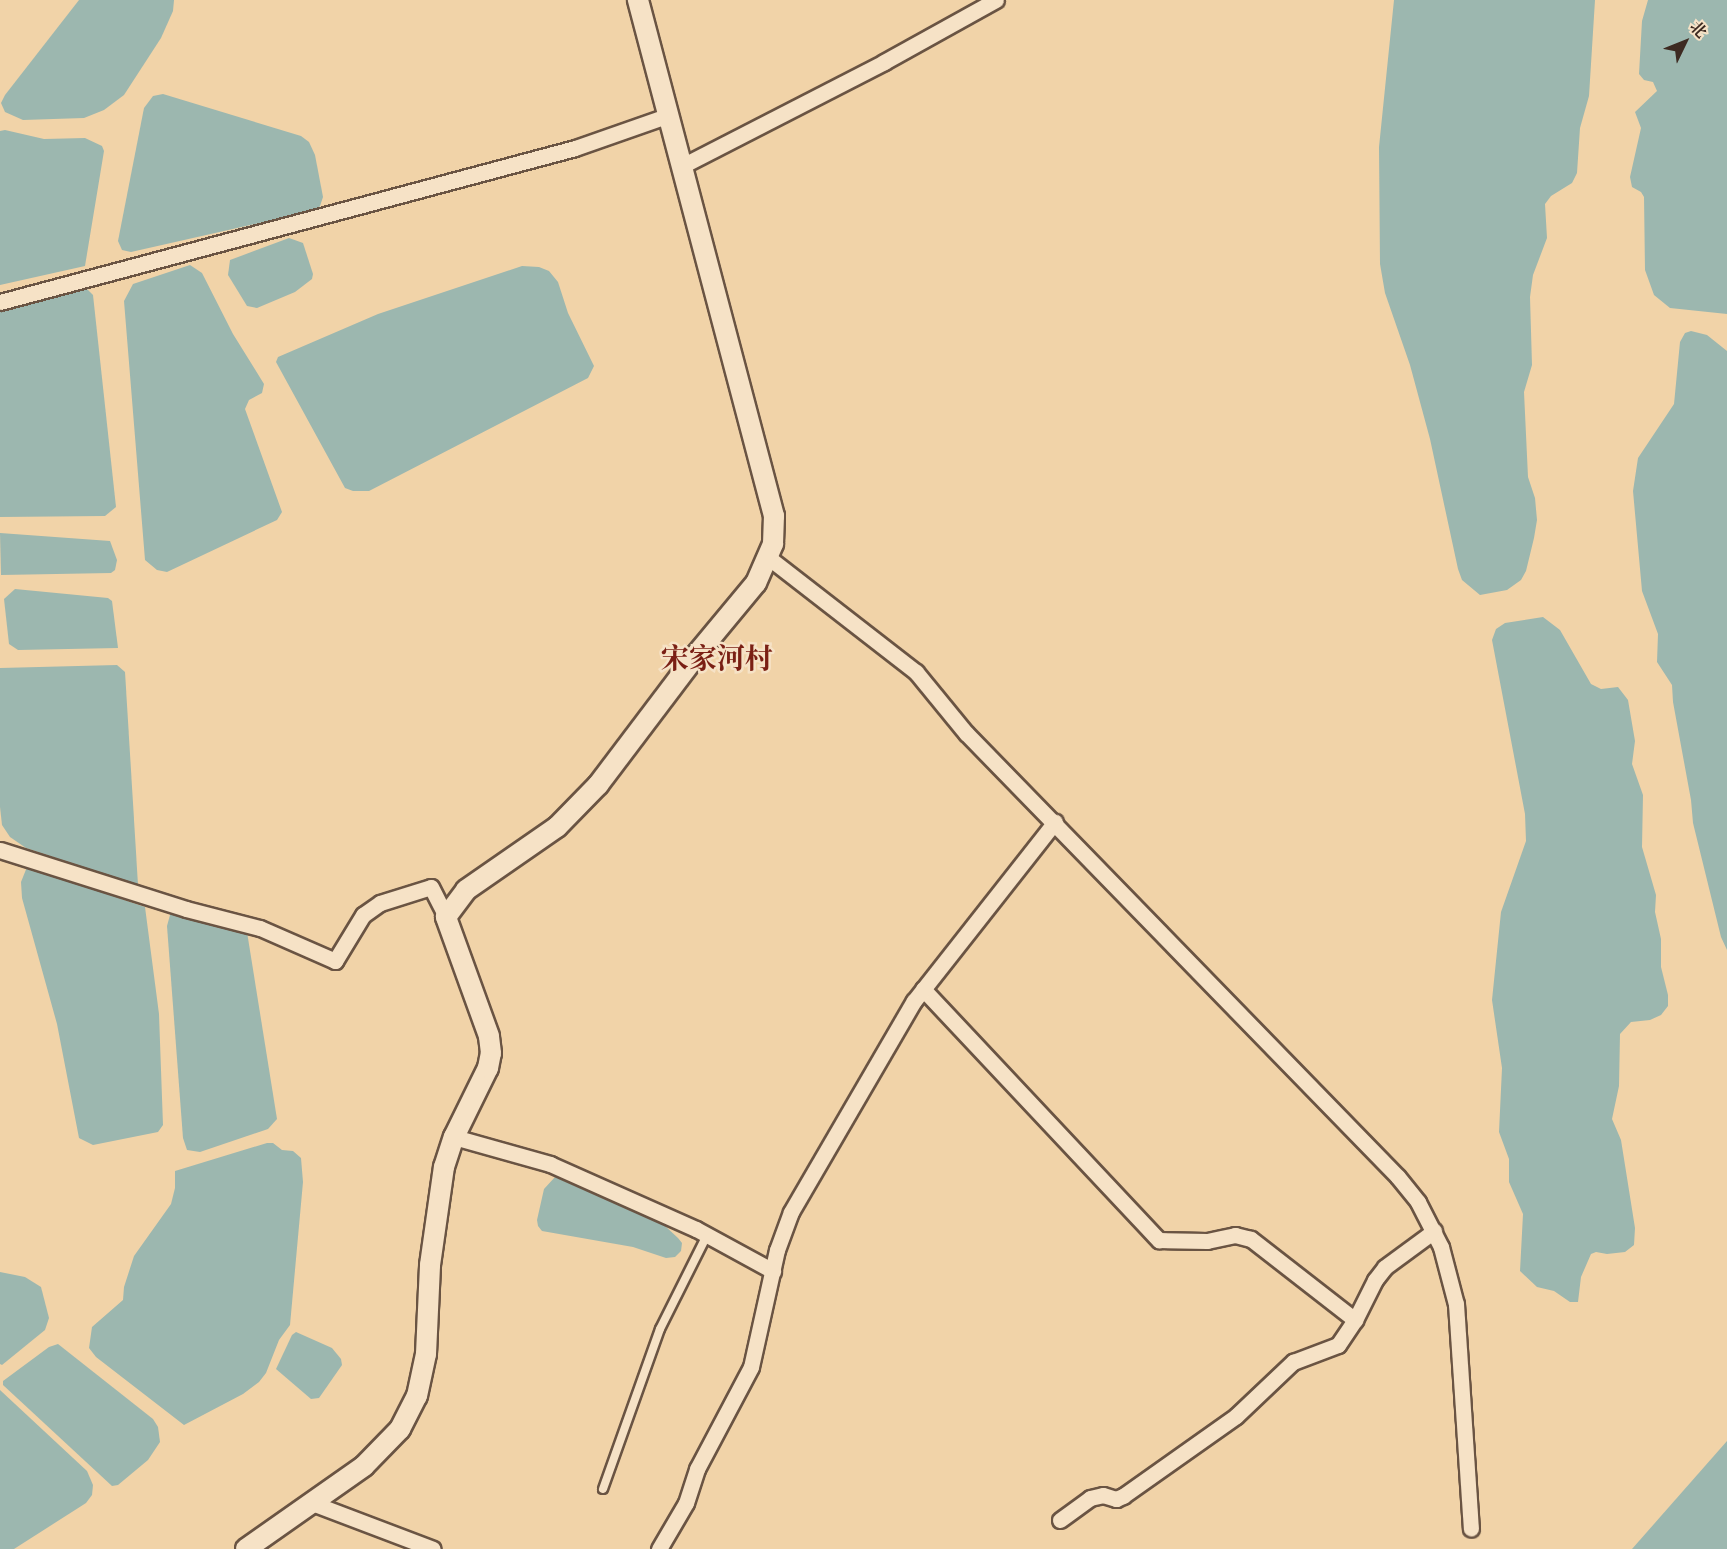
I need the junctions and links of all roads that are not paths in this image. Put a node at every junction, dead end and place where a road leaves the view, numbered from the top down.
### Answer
1 (638, 0) edge
2 (996, 0) edge
3 (669, 115) junction
4 (682, 166) junction
5 (0, 302) edge
6 (769, 558) junction
7 (1055, 822) junction
8 (0, 850) edge
9 (446, 917) junction
10 (923, 989) junction
11 (454, 1137) junction
12 (1434, 1231) junction
13 (707, 1235) junction
14 (773, 1271) junction
15 (1355, 1320) junction
16 (603, 1489) dead end
17 (312, 1503) junction
18 (1060, 1520) dead end
19 (1471, 1528) dead end
20 (246, 1549) edge
21 (432, 1549) edge
22 (659, 1549) edge

1 - 3 street
2 - 4 street
3 - 4 street
3 - 5 street
4 - 6 street
6 - 7 street
6 - 9 street
7 - 10 street
7 - 12 street
8 - 9 street
9 - 11 street
10 - 14 street
10 - 15 street
11 - 13 street
11 - 17 street
12 - 15 street
12 - 19 street
13 - 14 street
13 - 16 lane
14 - 22 street
15 - 18 street
17 - 20 street
17 - 21 street

